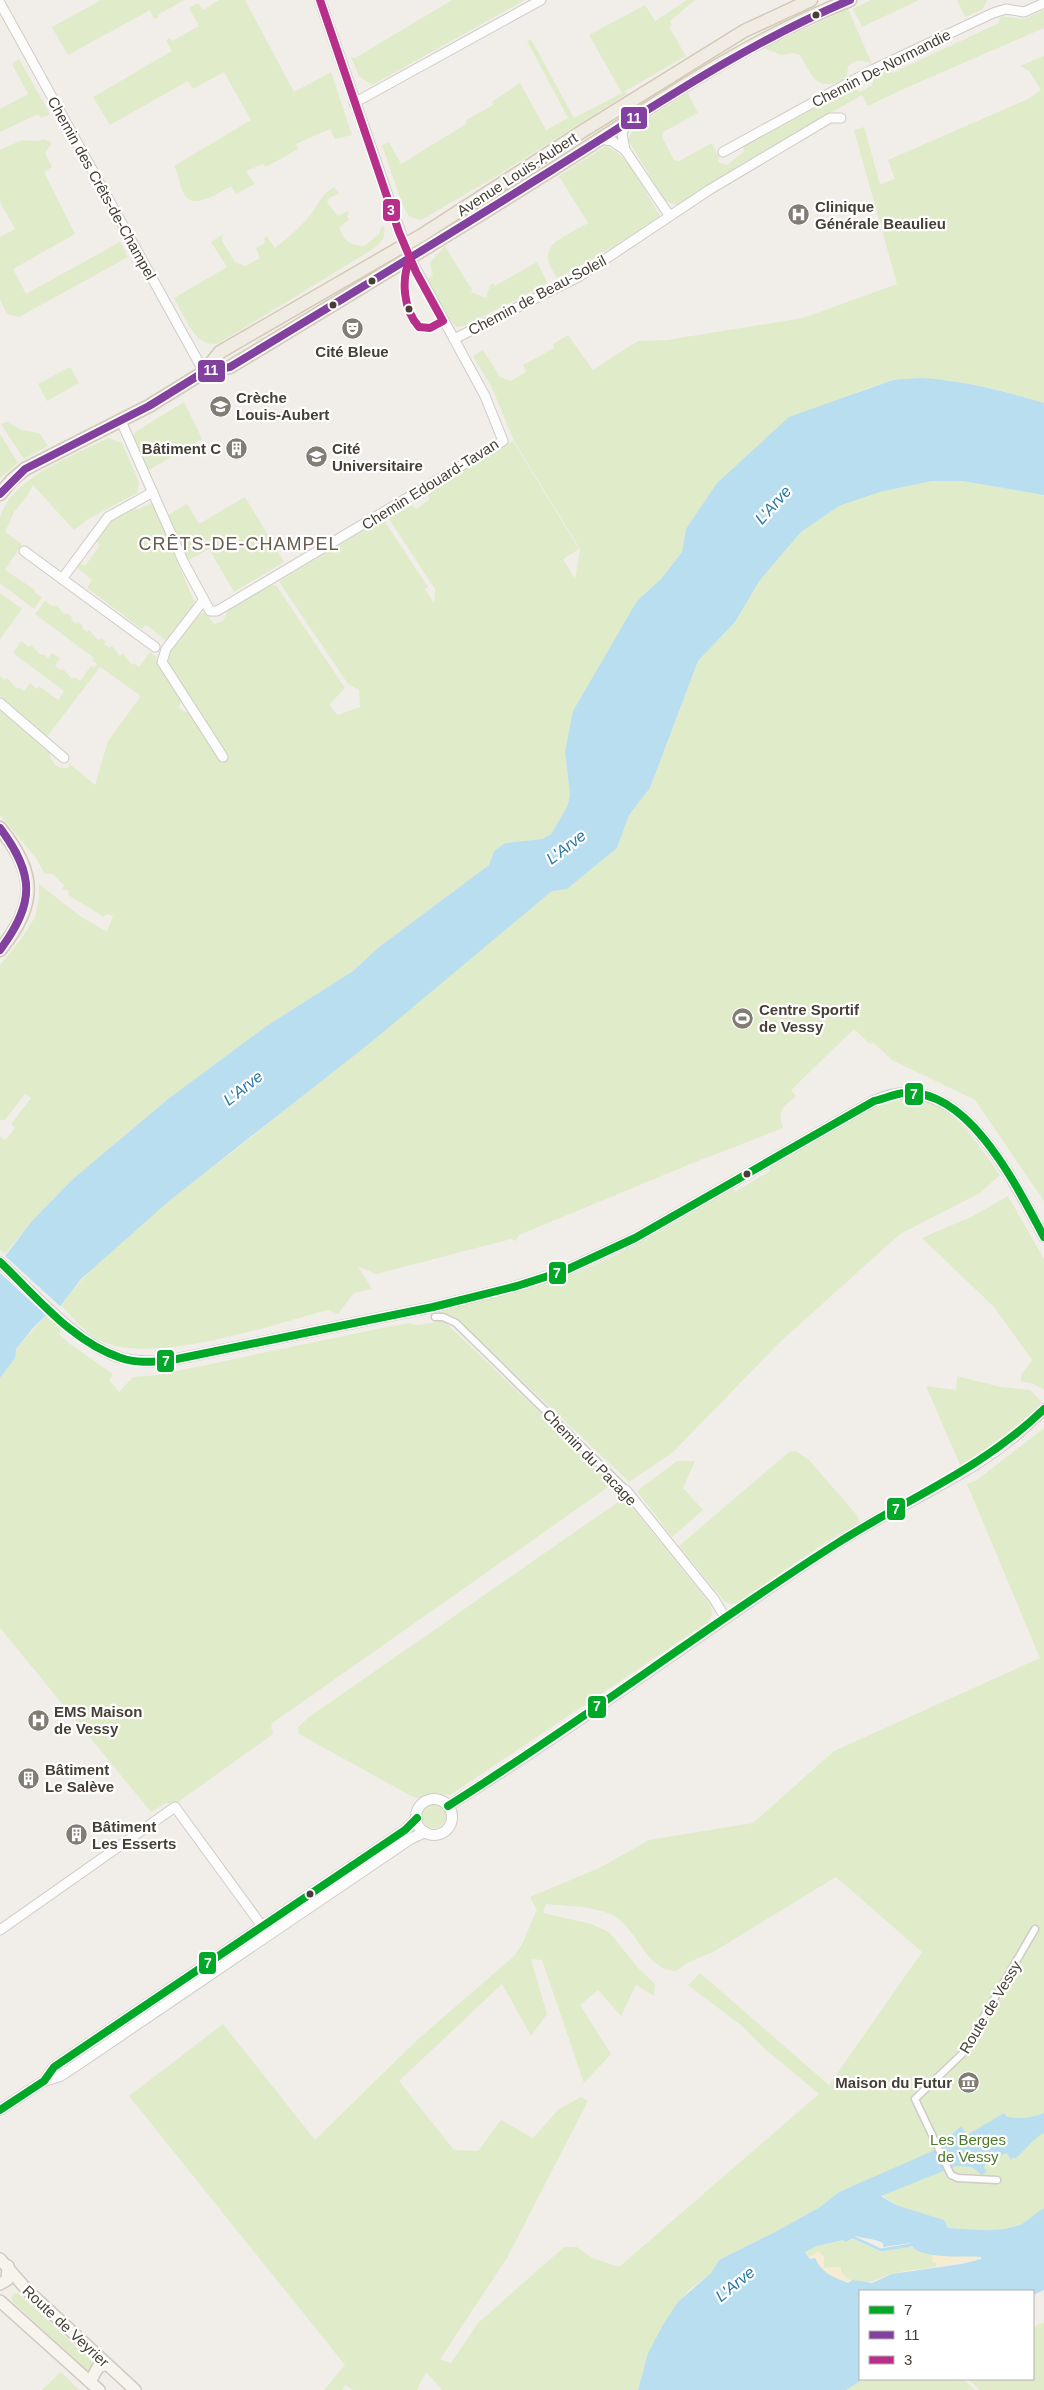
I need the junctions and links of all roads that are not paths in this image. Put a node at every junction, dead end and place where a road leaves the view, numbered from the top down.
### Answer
1 (320, 0) edge
2 (541, 0) edge
3 (811, 0) edge
4 (850, 0) edge
5 (0, 3) edge
6 (1044, 3) edge
7 (354, 103) junction
8 (841, 118) dead end
9 (627, 121) junction
10 (600, 139) junction
11 (625, 150) junction
12 (723, 152) dead end
13 (669, 216) junction
14 (404, 245) junction
15 (410, 258) junction
16 (454, 339) junction
17 (204, 372) junction
18 (121, 421) junction
19 (153, 492) junction
20 (0, 494) edge
21 (24, 551) dead end
22 (62, 579) junction
23 (203, 601) junction
24 (154, 647) dead end
25 (0, 703) edge
26 (223, 757) dead end
27 (64, 758) dead end
28 (0, 828) edge
29 (0, 950) edge
30 (1044, 1237) edge
31 (0, 1262) edge
32 (435, 1317) dead end
33 (1044, 1409) edge
34 (626, 1490) joint
35 (726, 1619) junction
36 (448, 1806) junction
37 (417, 1818) junction
38 (425, 1832) junction
39 (1035, 1929) dead end
40 (0, 1930) edge
41 (265, 1930) junction
42 (0, 2110) edge
43 (997, 2180) dead end
44 (4, 2262) edge
45 (0, 2284) edge
46 (0, 2301) edge
47 (106, 2364) junction
48 (90, 2382) junction
49 (99, 2390) edge
50 (135, 2390) edge

1 - 7 street
2 - 7 street
3 - 14 main road, Avenue Louis-Aubert
4 - 9 main road, Avenue Louis-Aubert
5 - 17 street, Chemin des Crêts-de-Champel
6 - 12 street, Chemin De-Normandie
7 - 14 street
8 - 13 street, Chemin de Beau-Soleil
9 - 10 main road, Avenue Louis-Aubert
9 - 11 street
10 - 11 street
10 - 15 main road, Avenue Louis-Aubert
11 - 13 street
13 - 16 street, Chemin de Beau-Soleil
14 - 15 street
14 - 17 main road, Avenue Louis-Aubert
15 - 16 street, Chemin Edouard-Tavan
15 - 17 main road, Avenue Louis-Aubert
16 - 23 street, Chemin Edouard-Tavan
17 - 18 main road, Avenue Louis-Aubert
18 - 19 street
18 - 20 main road, Avenue Louis-Aubert
19 - 22 street
19 - 23 street
21 - 22 street
22 - 24 street
23 - 26 street
25 - 27 street
28 - 29 main road
30 - 31 street
32 - 34 street, Chemin du Pacage
33 - 35 street
34 - 35 street, Chemin du Pacage
35 - 36 street
36 - 37 street
36 - 38 street
37 - 38 street
37 - 41 street
38 - 41 street
39 - 43 street, Route de Vessy
40 - 41 street
41 - 42 street
44 - 45 main road
44 - 47 main road, Route de Veyrier
46 - 48 main road, Route de Veyrier
47 - 48 main road
47 - 50 main road, Route de Veyrier
48 - 49 main road, Route de Veyrier

